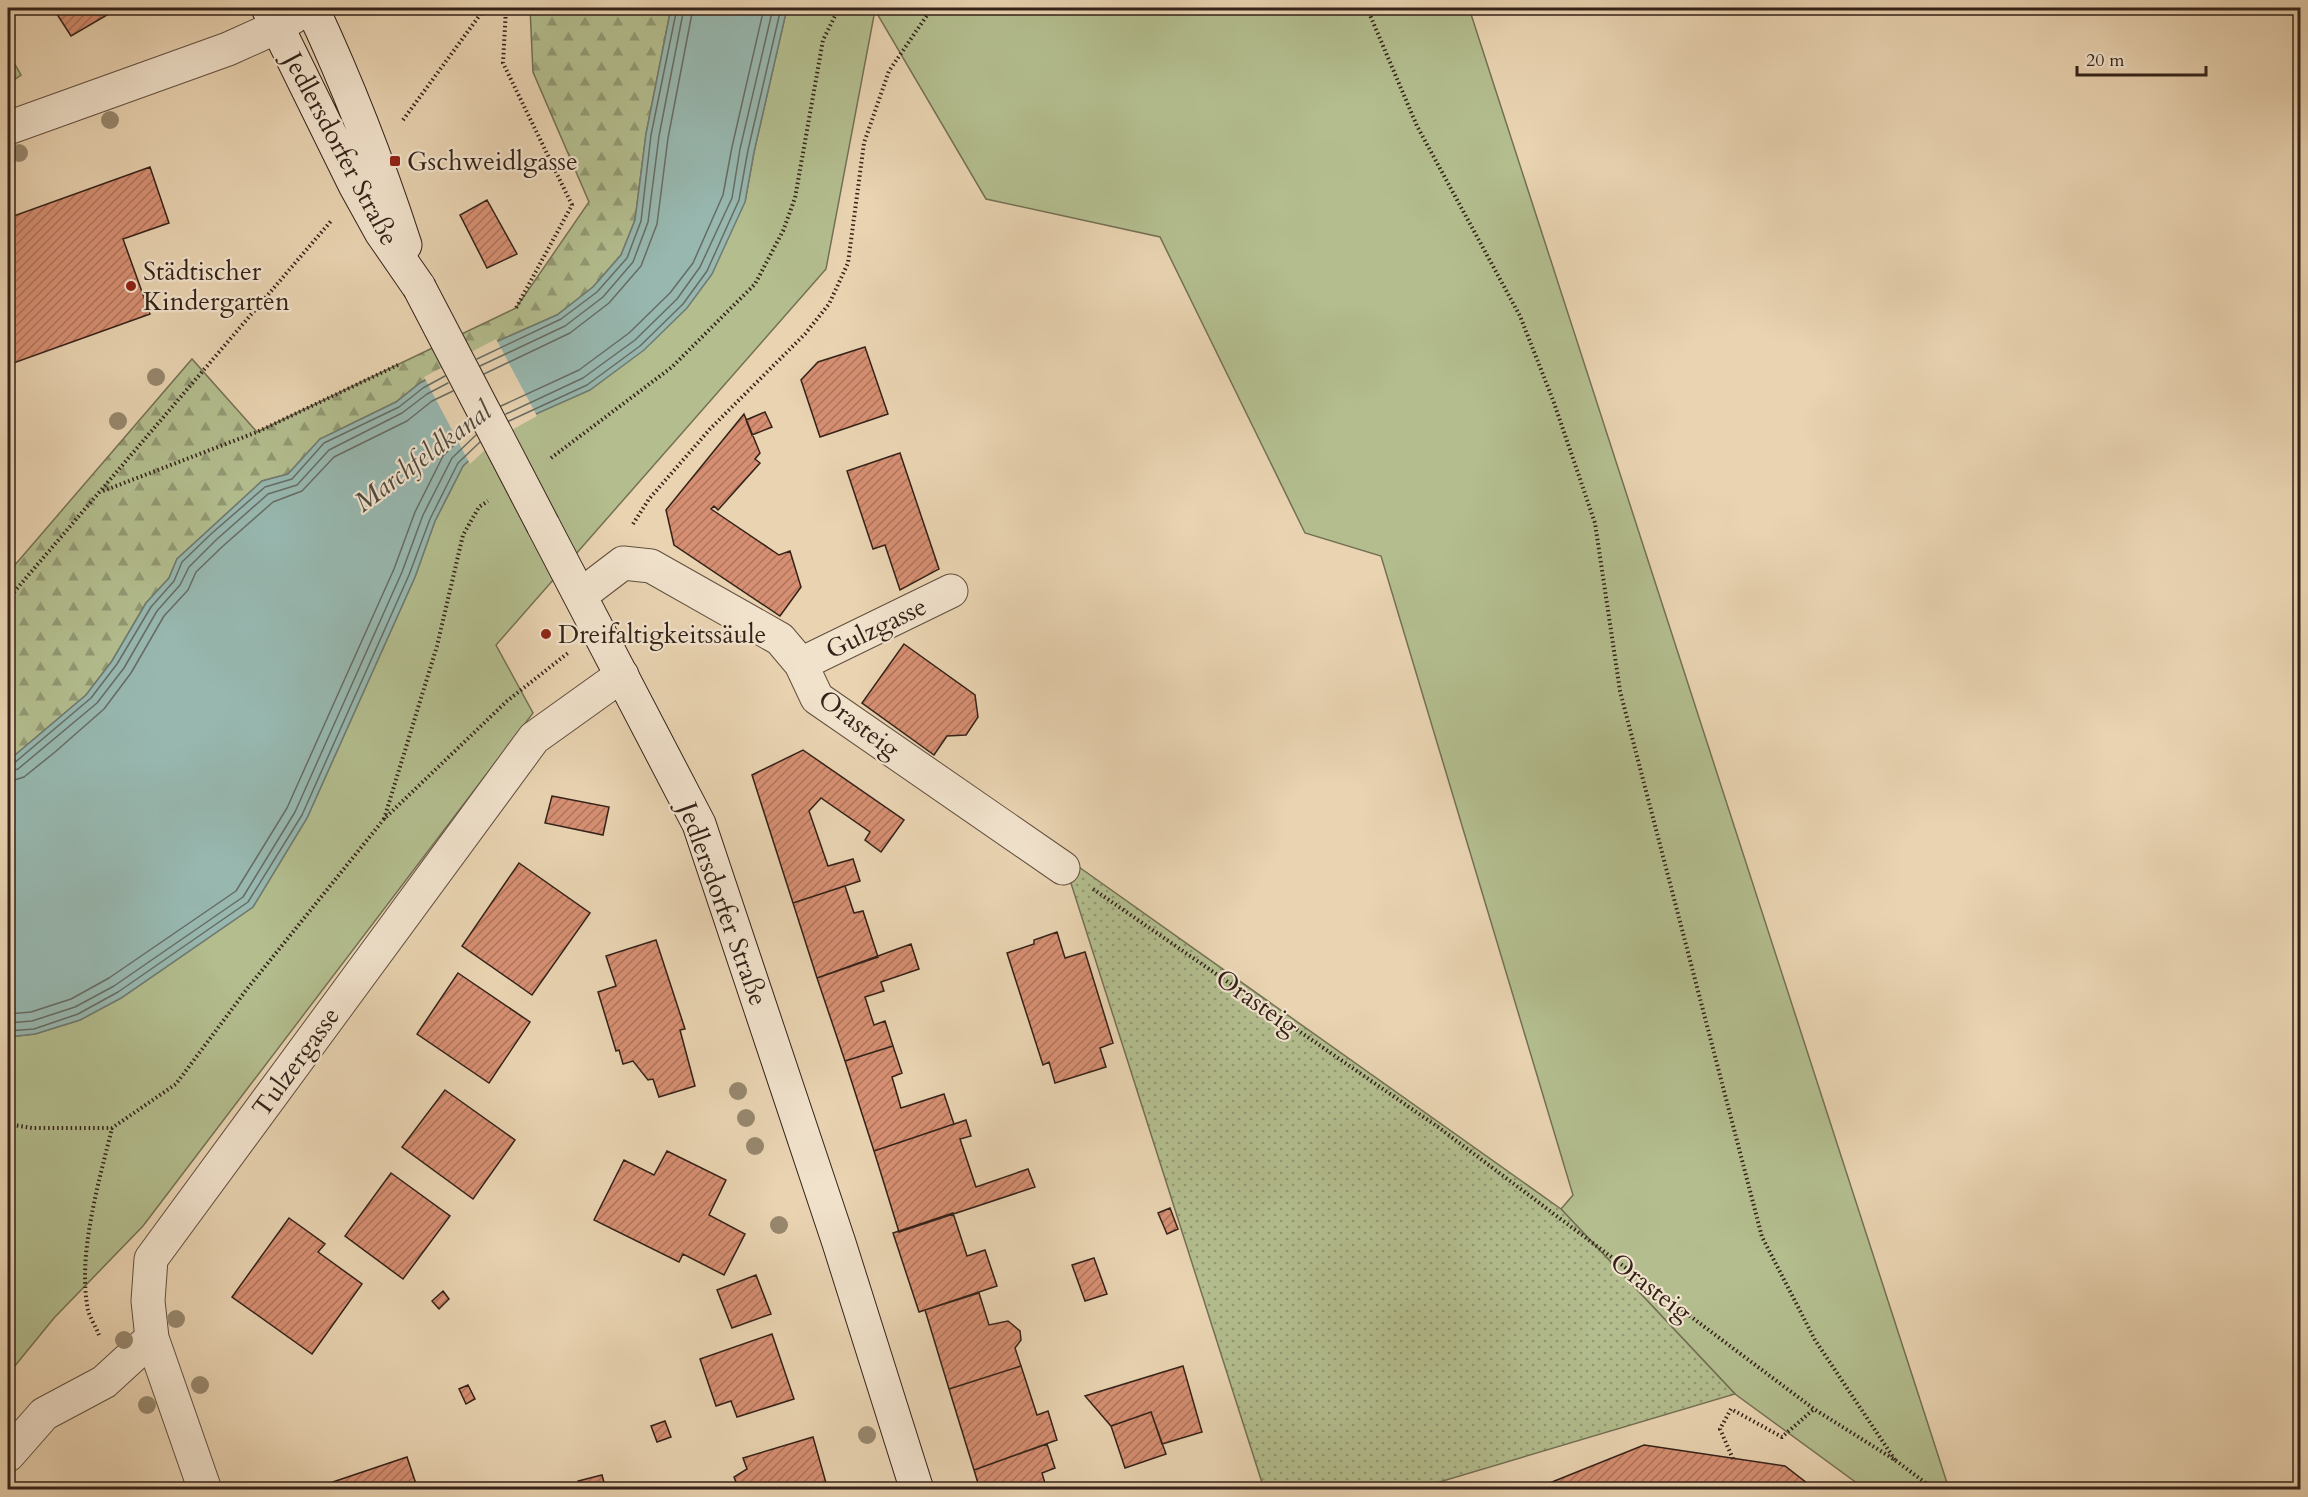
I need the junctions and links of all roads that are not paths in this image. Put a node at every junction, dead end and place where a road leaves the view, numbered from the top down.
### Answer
1 (310, 8) edge
2 (272, 17) edge
3 (8, 128) edge
4 (419, 287) junction
5 (951, 591) dead end
6 (581, 595) junction
7 (801, 664) junction
8 (622, 675) junction
9 (1064, 868) road end
10 (152, 1338) junction
11 (8, 1455) edge
12 (205, 1490) edge
13 (917, 1490) edge

1 - 2 street
1 - 4 street, Jedlersdorfer Straße
2 - 3 street
2 - 4 street, Jedlersdorfer Straße
4 - 6 street, Jedlersdorfer Straße, bridge
5 - 7 street, Gulzgasse
6 - 7 street, Orasteig
6 - 8 street, Jedlersdorfer Straße
7 - 9 street, Orasteig
8 - 10 street, Tulzergasse
8 - 13 street, Jedlersdorfer Straße
10 - 11 street
10 - 12 street, Tulzergasse

